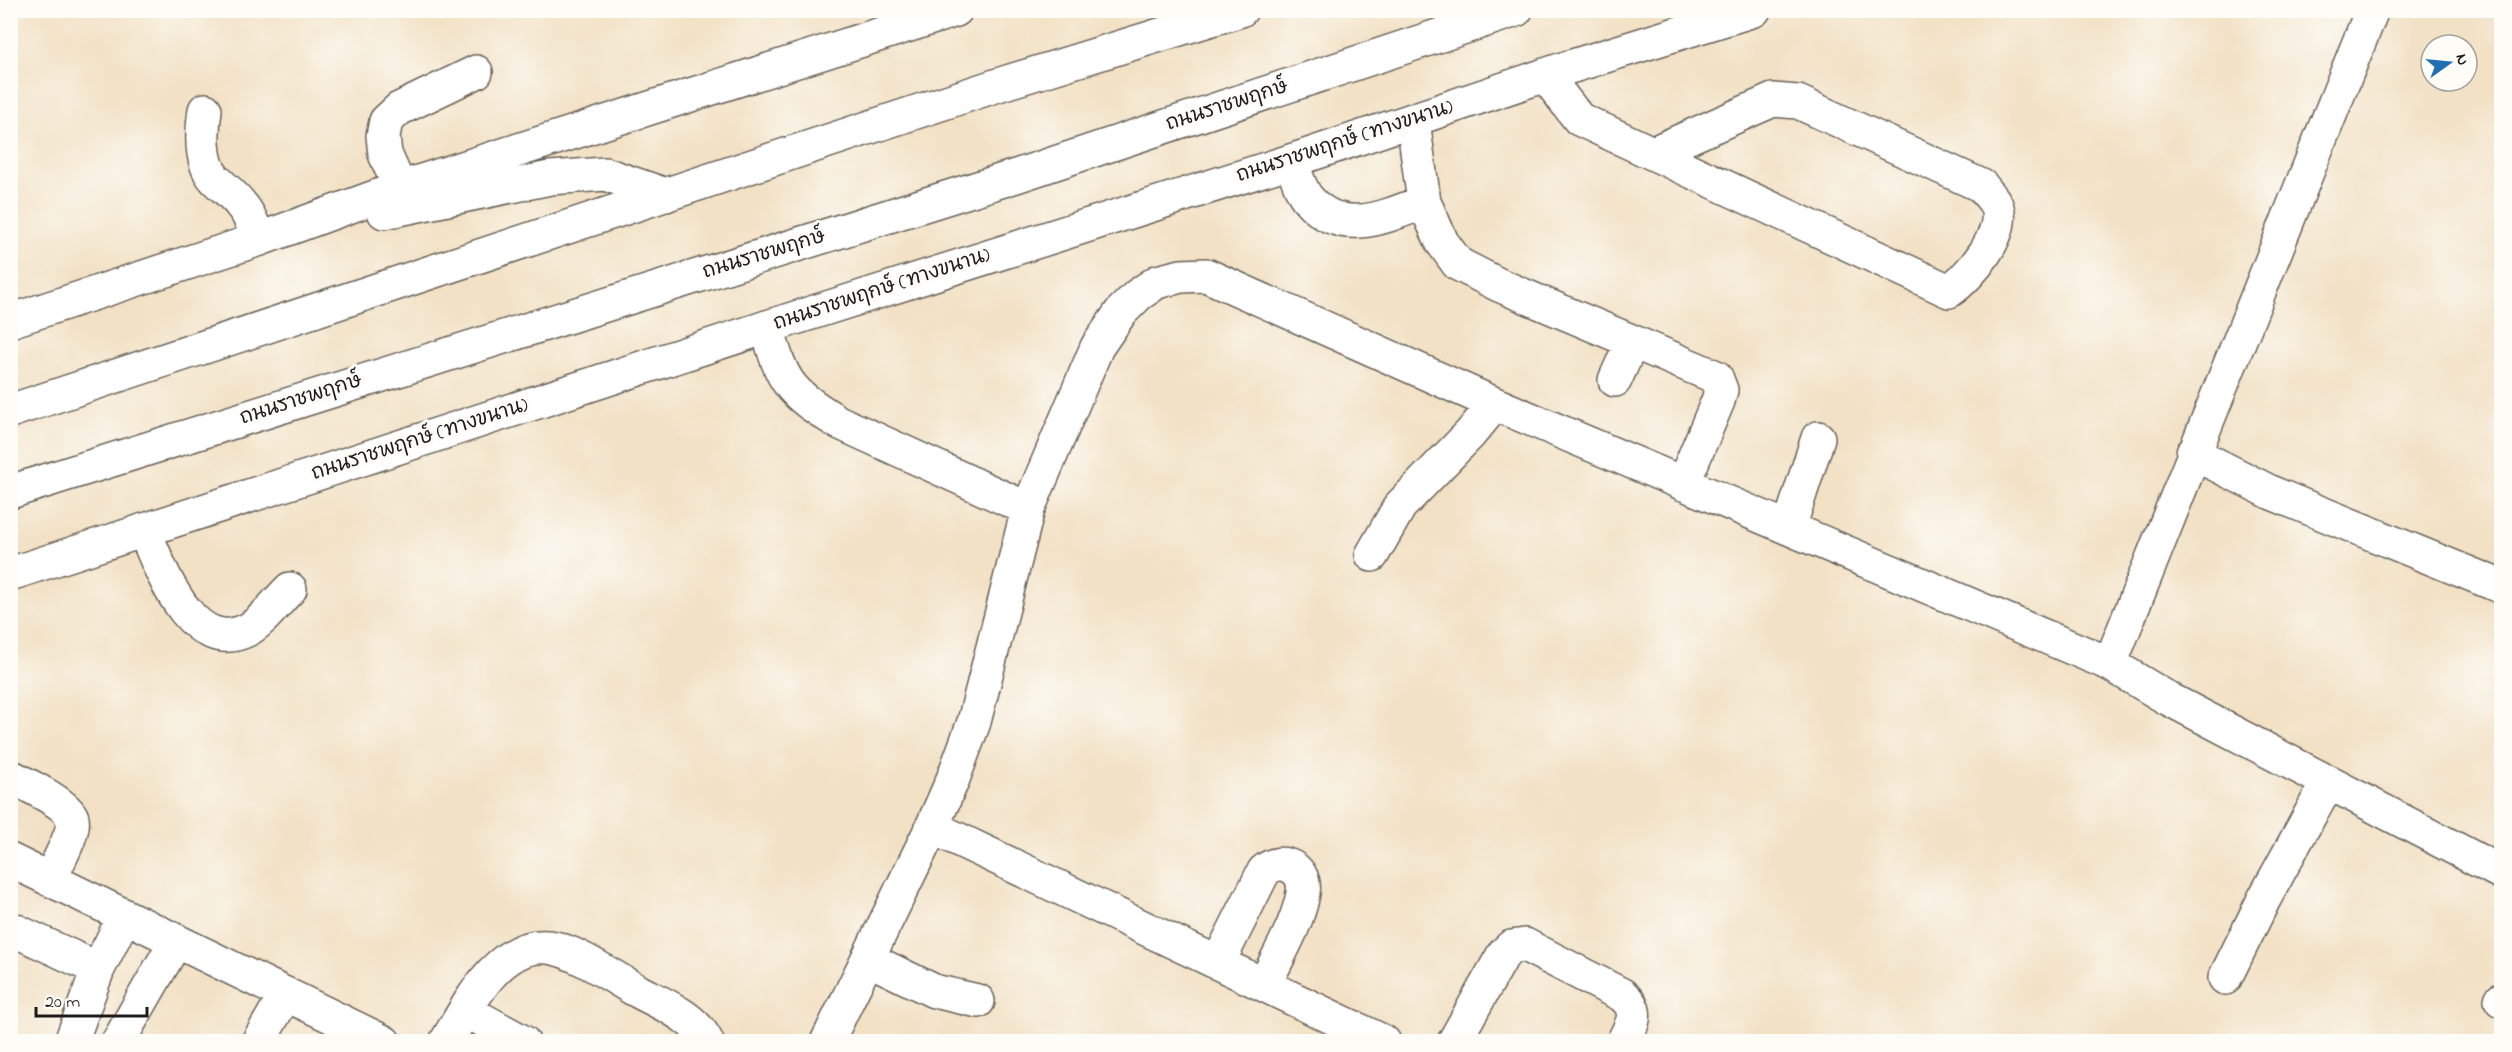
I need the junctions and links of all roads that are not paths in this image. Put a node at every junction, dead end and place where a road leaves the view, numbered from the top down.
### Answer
1 (956, 10) edge
2 (1241, 10) edge
3 (1516, 10) edge
4 (1755, 10) edge
5 (2372, 10) edge
6 (476, 72) dead end
7 (1545, 75) junction
8 (205, 110) dead end
9 (1413, 121) junction
10 (1653, 153) junction
11 (1291, 161) junction
12 (400, 188) junction
13 (666, 195) junction
14 (1424, 202) junction
15 (332, 214) junction
16 (260, 239) junction
17 (10, 321) edge
18 (766, 327) junction
19 (1632, 342) junction
20 (1615, 380) dead end
21 (1495, 404) junction
22 (10, 411) edge
23 (1818, 438) dead end
24 (2193, 453) junction
25 (1683, 484) junction
26 (10, 492) edge
27 (1029, 509) junction
28 (1789, 528) junction
29 (144, 530) junction
30 (1372, 555) dead end
31 (10, 574) edge
32 (2502, 587) edge
33 (291, 589) dead end
34 (2110, 664) junction
35 (10, 776) edge
36 (2328, 782) junction
37 (932, 827) junction
38 (10, 860) edge
39 (2502, 873) edge
40 (50, 880) junction
41 (124, 917) junction
42 (10, 928) edge
43 (176, 941) junction
44 (868, 959) junction
45 (1219, 962) junction
46 (98, 969) junction
47 (2225, 978) dead end
48 (1265, 984) junction
49 (286, 994) junction
50 (978, 1001) dead end
51 (465, 1010) junction
52 (71, 1041) edge
53 (118, 1041) edge
54 (258, 1041) edge
55 (384, 1041) edge
56 (446, 1041) edge
57 (523, 1041) edge
58 (707, 1041) edge
59 (827, 1041) edge
60 (1384, 1041) edge
61 (1454, 1041) edge
62 (1623, 1041) edge

1 - 12 main road
2 - 13 main road
3 - 26 main road, ถนนราชพฤกษ์
4 - 7 main road, ถนนราชพฤกษ์ (ทางขนาน)
5 - 24 main road
6 - 12 main road
7 - 9 main road, ถนนราชพฤกษ์ (ทางขนาน)
7 - 10 main road
8 - 16 main road
9 - 11 main road, ถนนราชพฤกษ์ (ทางขนาน)
9 - 14 main road
10 - 10 main road
11 - 14 main road
11 - 18 main road, ถนนราชพฤกษ์ (ทางขนาน)
12 - 15 main road
13 - 15 main road
13 - 22 main road
14 - 19 main road
15 - 16 main road
16 - 17 main road
18 - 27 main road
18 - 29 main road, ถนนราชพฤกษ์ (ทางขนาน)
19 - 20 main road
19 - 25 main road
21 - 25 main road
21 - 27 main road
21 - 30 main road
23 - 28 main road
24 - 32 main road
24 - 34 main road
25 - 28 main road
27 - 37 main road
28 - 34 main road
29 - 31 main road, ถนนราชพฤกษ์ (ทางขนาน)
29 - 33 main road
34 - 36 main road
35 - 40 main road
36 - 39 main road
36 - 47 main road
37 - 44 main road
37 - 45 main road
38 - 40 main road
40 - 41 main road
41 - 43 main road
41 - 46 main road
42 - 46 main road
43 - 49 main road
43 - 53 main road
44 - 50 main road
44 - 59 main road
45 - 48 main road
45 - 48 main road
46 - 52 main road
48 - 60 main road
49 - 54 main road
49 - 55 main road
51 - 56 main road
51 - 57 main road
51 - 58 main road
61 - 62 main road

